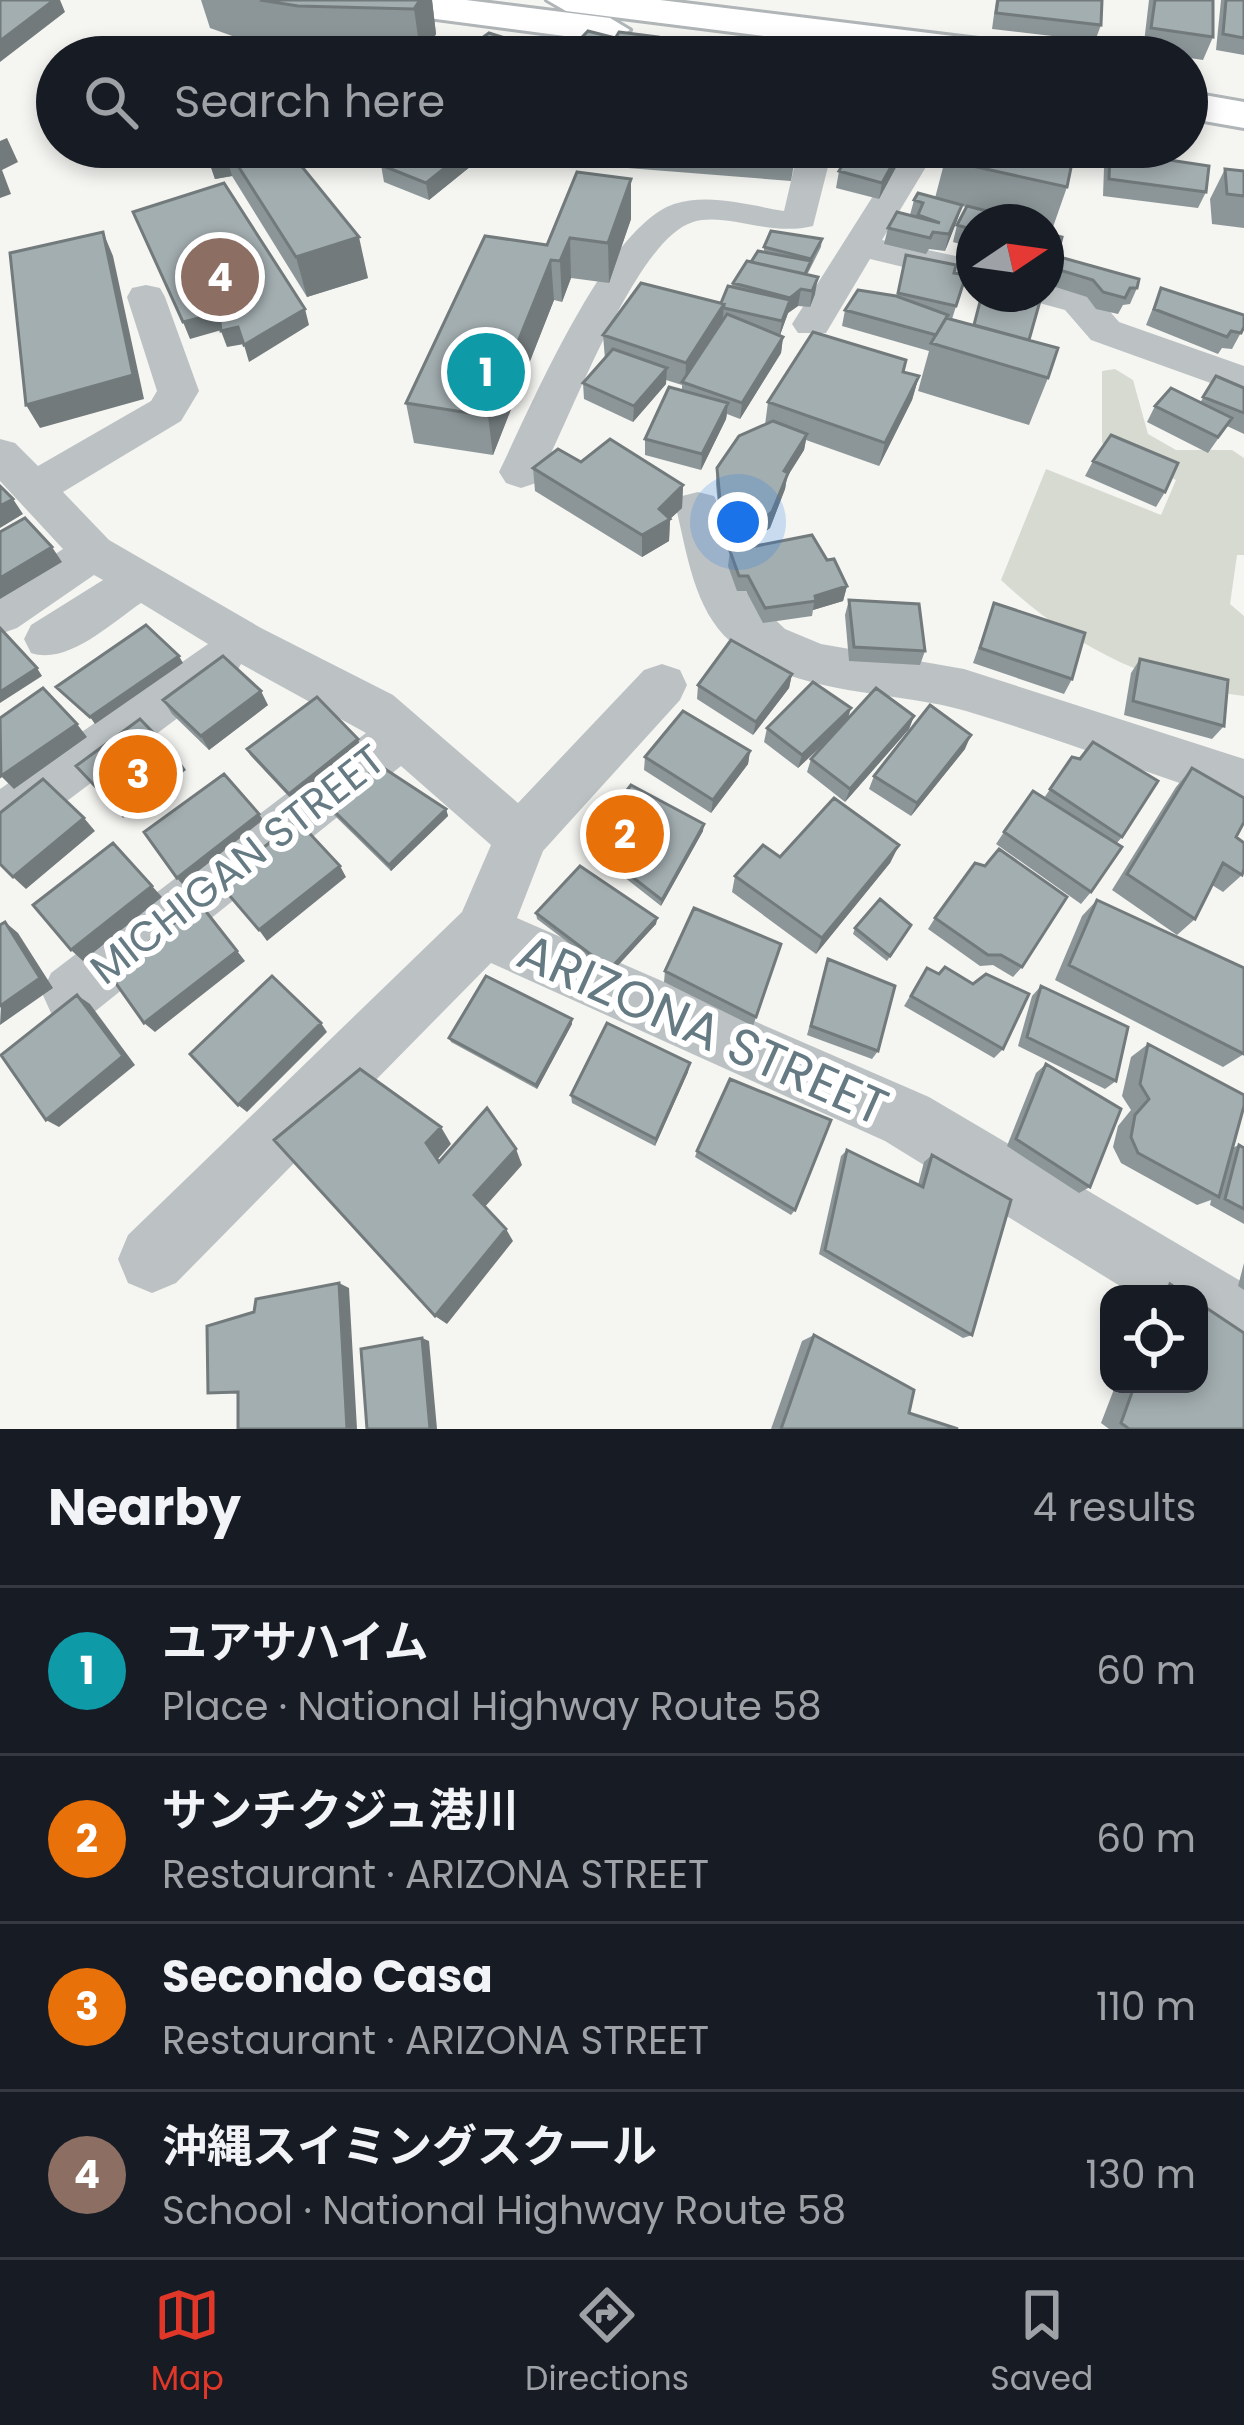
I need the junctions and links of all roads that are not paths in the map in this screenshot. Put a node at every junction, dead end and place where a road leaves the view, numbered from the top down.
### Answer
1 (375, 0) edge
2 (566, 0) edge
3 (657, 36) edge
4 (857, 36) edge
5 (1208, 81) edge
6 (1244, 87) edge
7 (1208, 109) edge
8 (1244, 115) edge
9 (811, 168) edge
10 (908, 168) edge
11 (861, 246) junction
12 (956, 268) edge
13 (146, 297) dead end
14 (1064, 297) edge
15 (812, 324) dead end
16 (1244, 381) edge
17 (10, 471) edge
18 (521, 472) dead end
19 (698, 508) dead end
20 (93, 552) junction
21 (140, 580) junction
22 (0, 615) edge
23 (48, 639) dead end
24 (244, 642) junction
25 (662, 685) dead end
26 (402, 735) junction
27 (1244, 782) edge
28 (0, 820) edge
29 (522, 836) junction
30 (483, 931) junction
31 (72, 993) edge
32 (152, 1259) dead end
33 (1183, 1285) edge
34 (1208, 1300) edge
35 (1244, 1322) edge

1 - 3 highway
2 - 4 highway
5 - 6 highway
7 - 8 highway
9 - 18 street
10 - 11 street
11 - 12 street
11 - 15 street
13 - 17 street
14 - 16 street
17 - 20 street
19 - 27 street
20 - 21 street
20 - 22 street
21 - 23 street
21 - 24 street
24 - 26 street
24 - 28 street
25 - 29 street
26 - 29 street
26 - 31 street, MICHIGAN STREET
29 - 30 street
30 - 32 street, ARIZONA STREET
30 - 33 street, ARIZONA STREET
34 - 35 street, ARIZONA STREET

